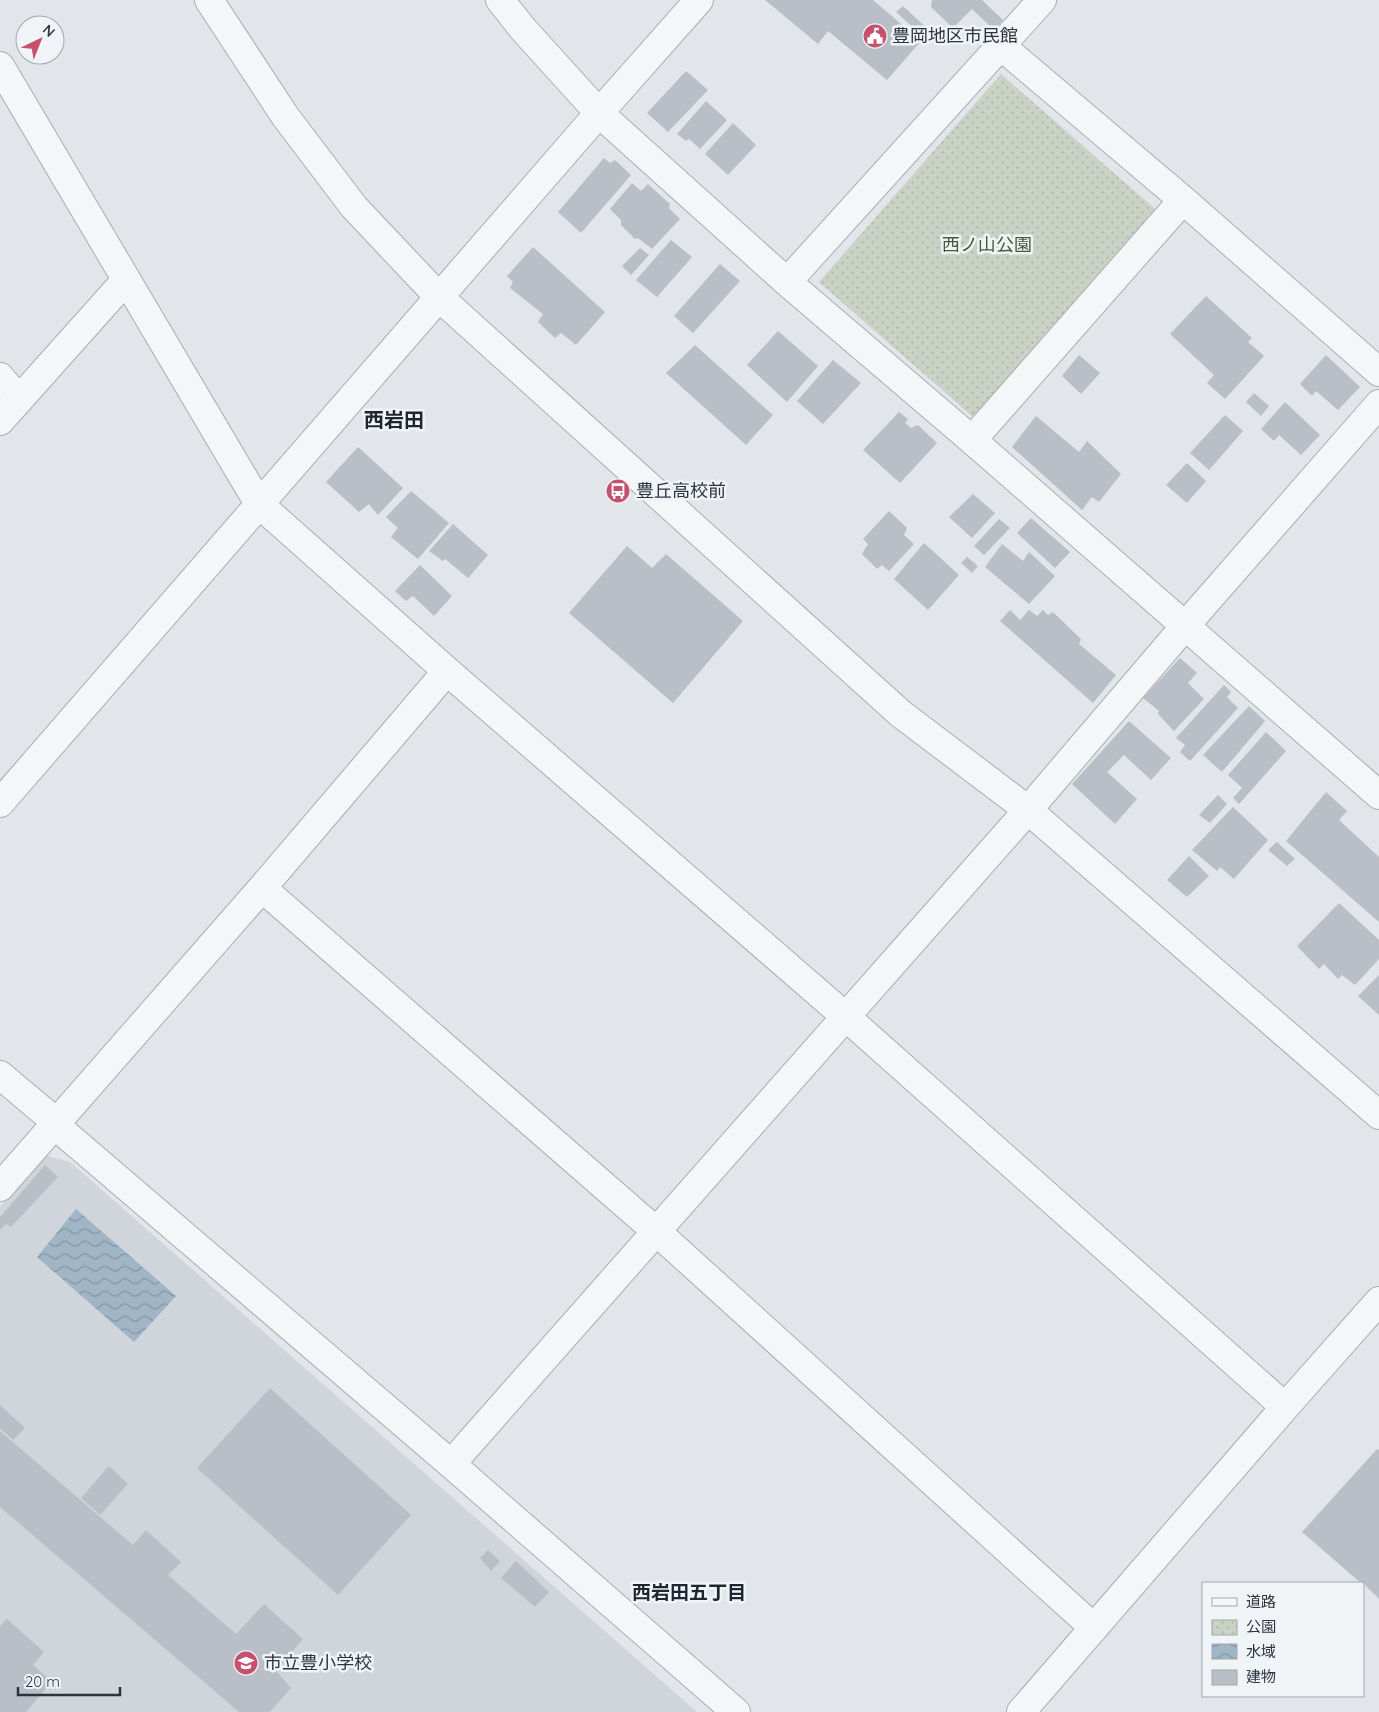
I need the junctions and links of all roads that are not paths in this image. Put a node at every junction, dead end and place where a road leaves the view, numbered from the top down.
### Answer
1 (209, 0) edge
2 (500, 0) edge
3 (699, 0) edge
4 (1042, 0) edge
5 (1001, 46) junction
6 (0, 66) edge
7 (599, 113) junction
8 (1182, 200) junction
9 (126, 280) junction
10 (788, 282) junction
11 (439, 297) junction
12 (1379, 372) edge
13 (0, 377) edge
14 (19, 400) junction
15 (1379, 404) edge
16 (0, 422) edge
17 (972, 440) junction
18 (259, 504) junction
19 (1185, 626) junction
20 (447, 671) junction
21 (1379, 796) edge
22 (0, 803) edge
23 (1028, 810) junction
24 (262, 888) junction
25 (845, 1016) junction
26 (0, 1075) edge
27 (1379, 1115) edge
28 (56, 1122) junction
29 (0, 1187) edge
30 (657, 1232) junction
31 (1379, 1301) edge
32 (1285, 1407) junction
33 (451, 1464) junction
34 (1094, 1628) junction
35 (736, 1712) edge
36 (1021, 1712) edge

1 - 11 street
2 - 7 street
3 - 7 street
4 - 5 street
5 - 8 street
5 - 10 street
6 - 9 street
7 - 10 street
7 - 11 street
8 - 12 street
8 - 17 street
9 - 14 street
9 - 18 street
10 - 17 street
11 - 18 street
11 - 23 street
13 - 14 street
14 - 16 street
15 - 19 street
17 - 19 street
18 - 20 street
18 - 22 street
19 - 21 street
19 - 23 street
20 - 24 street
20 - 25 street
23 - 25 street
23 - 27 street
24 - 28 street
24 - 30 street
25 - 30 street
25 - 32 street
26 - 28 street
28 - 29 street
28 - 33 street
30 - 33 street
30 - 34 street
31 - 32 street
32 - 34 street
33 - 35 street
34 - 36 street

